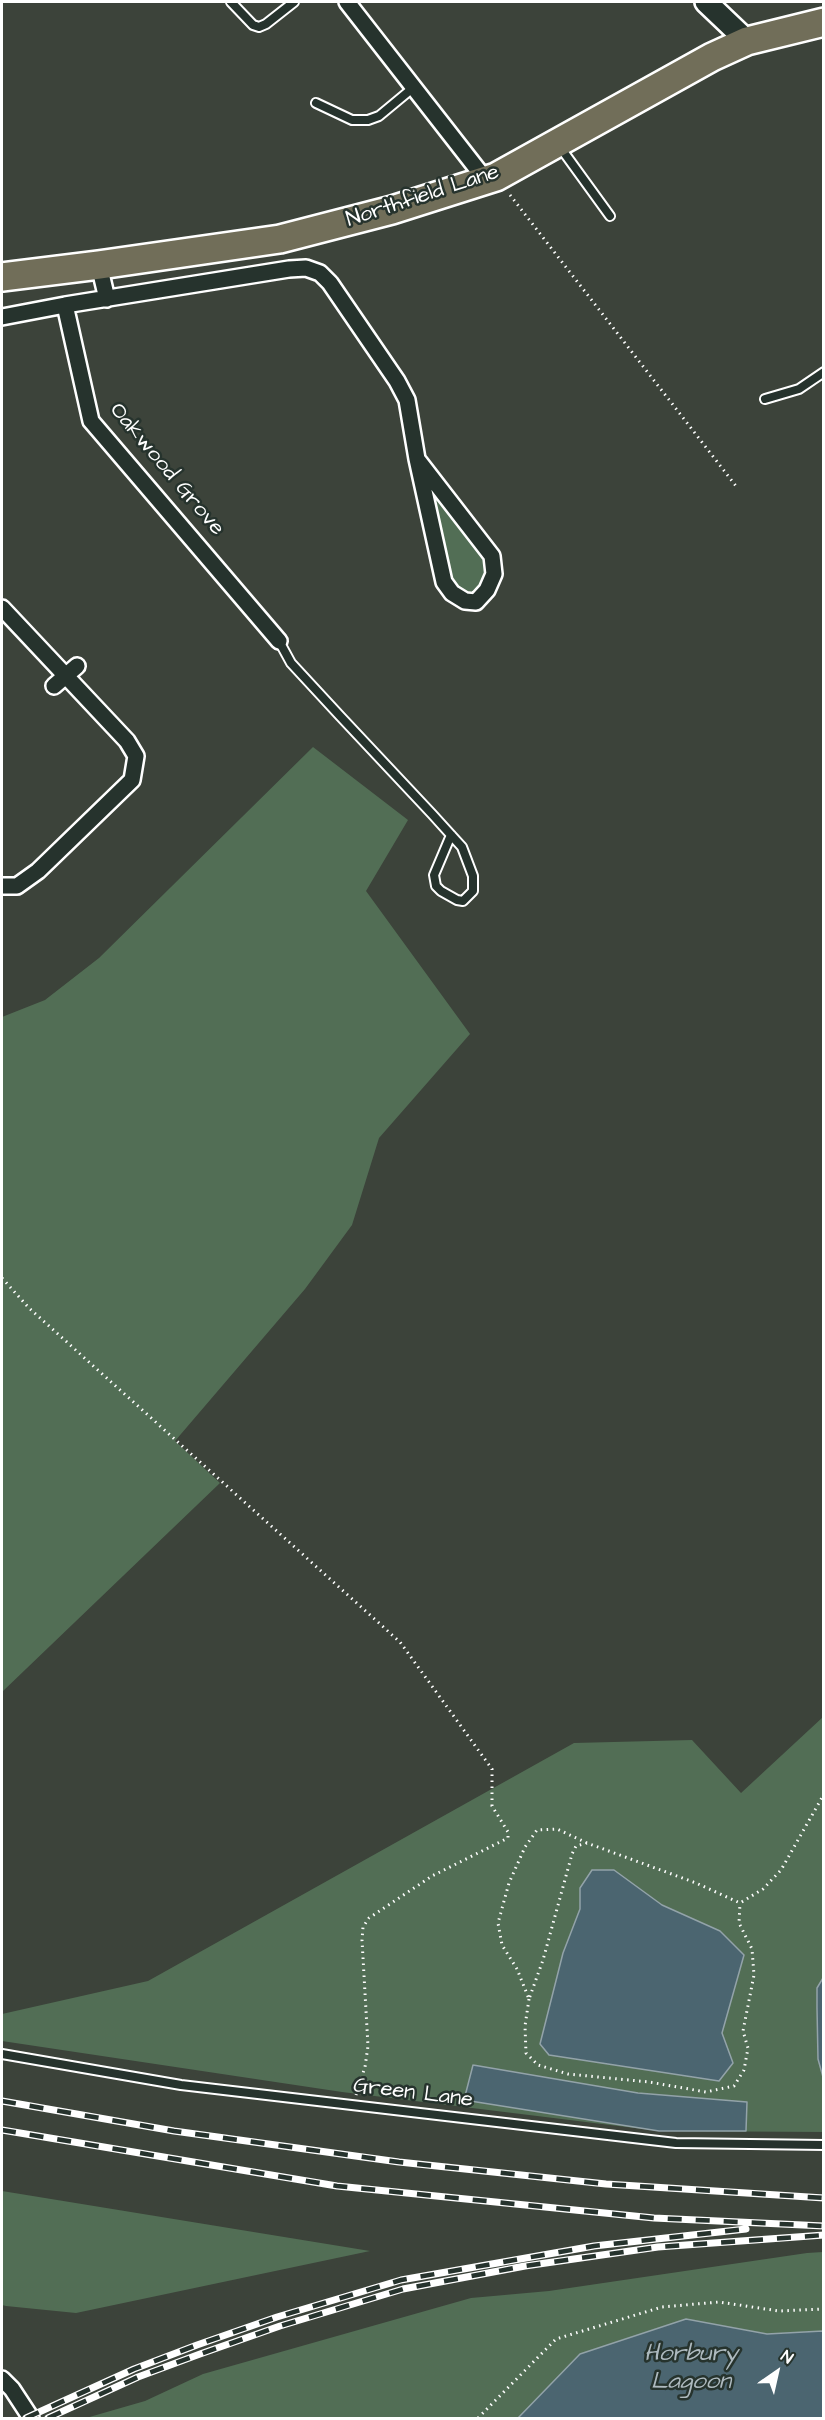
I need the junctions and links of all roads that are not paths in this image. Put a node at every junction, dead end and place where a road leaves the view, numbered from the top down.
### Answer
1 (231, 2) edge
2 (294, 2) edge
3 (347, 2) edge
4 (706, 2) edge
5 (824, 22) edge
6 (747, 41) junction
7 (414, 87) junction
8 (316, 103) dead end
9 (557, 143) junction
10 (491, 178) junction
11 (610, 216) dead end
12 (99, 266) junction
13 (2, 277) edge
14 (107, 299) junction
15 (65, 305) junction
16 (2, 317) edge
17 (824, 372) edge
18 (765, 399) dead end
19 (417, 459) junction
20 (2, 608) edge
21 (279, 640) joint
22 (77, 666) dead end
23 (59, 681) junction
24 (451, 835) junction
25 (9, 886) edge
26 (2, 2054) edge
27 (824, 2145) edge
28 (2, 2379) edge
29 (32, 2418) edge

1 - 2 lane
3 - 7 street
4 - 6 main road
5 - 6 highway, Northfield Lane
6 - 9 highway, Northfield Lane
7 - 8 lane
7 - 10 street
9 - 10 highway, Northfield Lane
9 - 11 lane
10 - 12 highway, Northfield Lane
12 - 13 highway, Northfield Lane
12 - 14 street
14 - 15 street
14 - 19 street
15 - 16 street
15 - 21 street, Oakwood Grove
17 - 18 lane
19 - 19 street
20 - 23 street
21 - 24 lane
22 - 23 street
23 - 25 street
24 - 24 lane
26 - 27 lane, Green Lane
28 - 29 street

